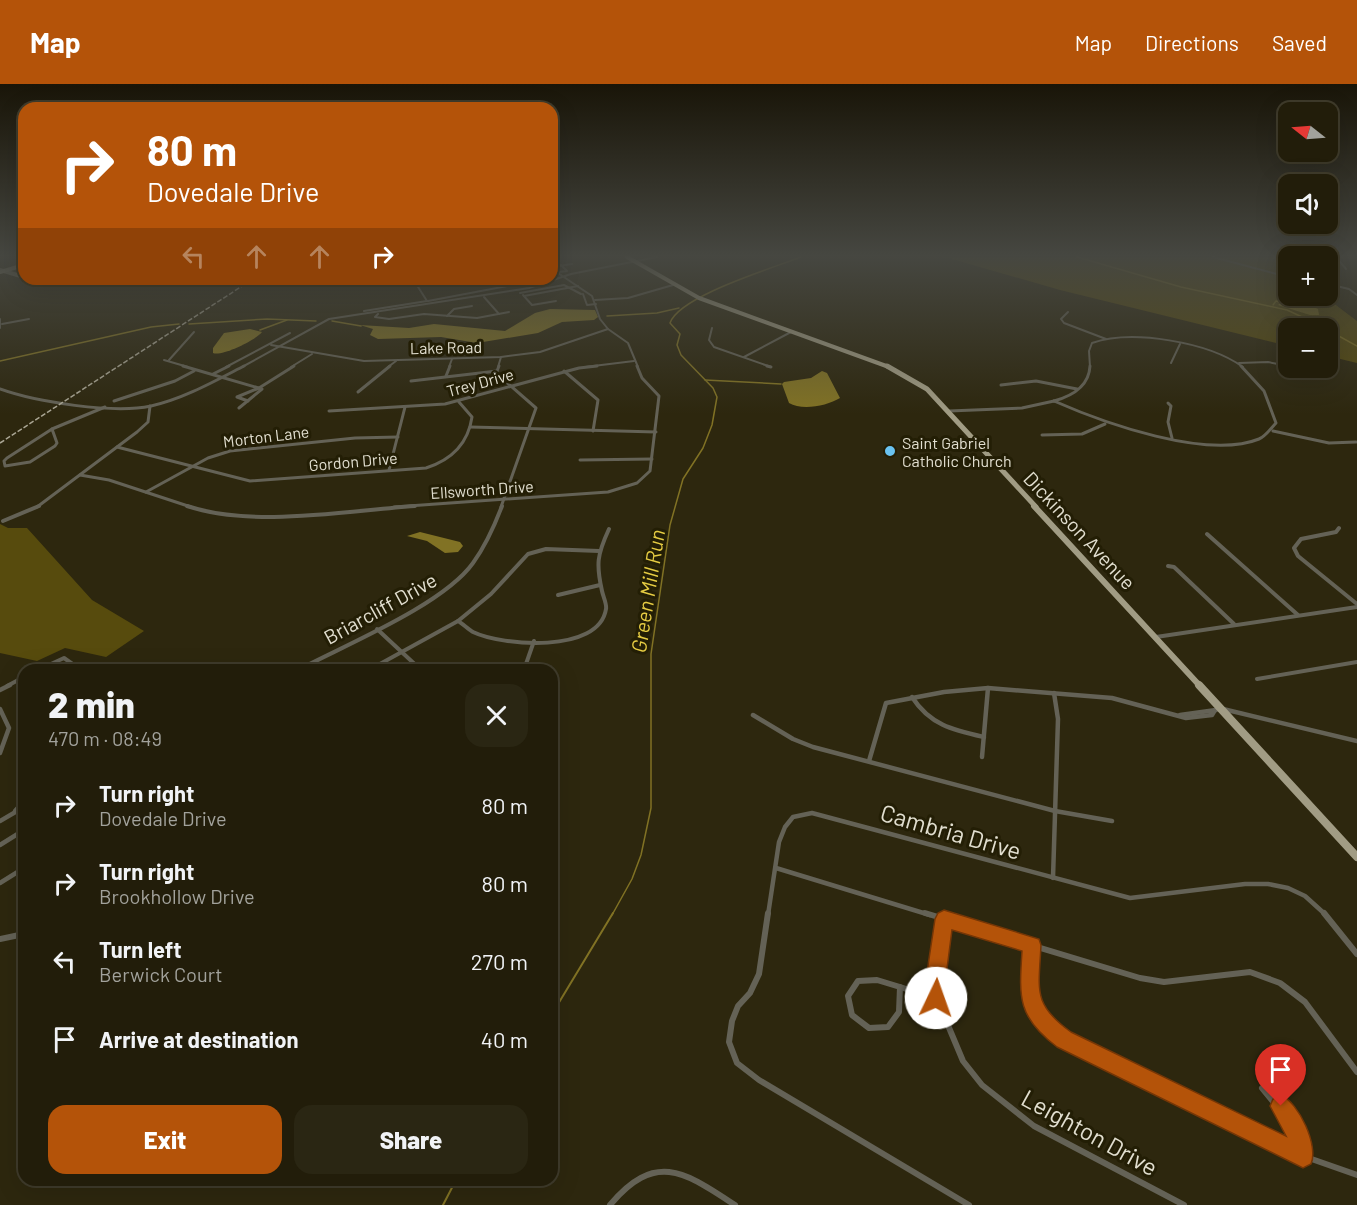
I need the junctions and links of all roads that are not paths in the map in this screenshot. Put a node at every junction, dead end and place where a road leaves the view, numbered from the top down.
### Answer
1 (376, 309) edge
2 (405, 309) edge
3 (454, 309) edge
4 (495, 309) edge
5 (598, 309) edge
6 (734, 309) edge
7 (364, 311) dead end
8 (395, 311) joint
9 (508, 312) dead end
10 (1068, 312) dead end
11 (379, 314) junction
12 (499, 314) junction
13 (447, 316) junction
14 (0, 319) edge
15 (29, 319) dead end
16 (2, 324) junction
17 (0, 328) edge
18 (712, 328) dead end
19 (608, 329) junction
20 (194, 332) dead end
21 (790, 332) junction
22 (290, 333) dead end
23 (1106, 339) junction
24 (272, 345) junction
25 (1180, 345) junction
26 (280, 348) junction
27 (313, 354) junction
28 (501, 357) junction
29 (743, 357) junction
30 (452, 359) junction
31 (164, 360) dead end
32 (169, 360) junction
33 (396, 360) junction
34 (634, 361) junction
35 (1171, 363) dead end
36 (1236, 363) junction
37 (1278, 365) edge
38 (771, 367) dead end
39 (194, 370) junction
40 (564, 371) junction
41 (212, 375) junction
42 (220, 377) junction
43 (446, 377) junction
44 (503, 379) dead end
45 (411, 381) dead end
46 (1001, 385) dead end
47 (511, 386) junction
48 (259, 388) junction
49 (1078, 389) junction
50 (0, 390) edge
51 (358, 392) dead end
52 (114, 401) dead end
53 (248, 401) junction
54 (1053, 401) junction
55 (459, 402) junction
56 (1168, 403) dead end
57 (106, 406) junction
58 (150, 406) junction
59 (405, 407) junction
60 (239, 408) dead end
61 (329, 411) dead end
62 (949, 411) junction
63 (1106, 423) junction
64 (470, 427) junction
65 (52, 429) junction
66 (531, 429) junction
67 (593, 431) junction
68 (1273, 431) junction
69 (656, 432) junction
70 (1042, 435) dead end
71 (398, 437) junction
72 (1172, 438) junction
73 (1356, 442) edge
74 (117, 447) junction
75 (652, 459) junction
76 (580, 460) dead end
77 (191, 466) junction
78 (388, 470) junction
79 (80, 475) junction
80 (146, 492) junction
81 (505, 499) junction
82 (3, 521) dead end
83 (1339, 528) dead end
84 (609, 529) dead end
85 (1207, 534) dead end
86 (599, 551) junction
87 (1168, 566) dead end
88 (600, 585) junction
89 (558, 595) dead end
90 (1357, 605) edge
91 (1298, 615) junction
92 (458, 621) junction
93 (1234, 625) junction
94 (377, 629) junction
95 (1156, 637) junction
96 (534, 641) junction
97 (402, 653) junction
98 (1357, 662) edge
99 (51, 664) edge
100 (72, 664) edge
101 (310, 664) edge
102 (381, 664) edge
103 (414, 664) edge
104 (526, 664) dead end
105 (1257, 679) dead end
106 (18, 680) edge
107 (988, 688) junction
108 (0, 690) edge
109 (1054, 693) junction
110 (912, 697) junction
111 (0, 709) edge
112 (1218, 709) junction
113 (753, 715) dead end
114 (984, 737) junction
115 (1357, 741) edge
116 (2, 745) edge
117 (0, 753) edge
118 (982, 758) dead end
119 (869, 761) junction
120 (18, 808) edge
121 (18, 810) edge
122 (1054, 811) junction
123 (0, 812) edge
124 (14, 812) junction
125 (1, 820) edge
126 (1112, 821) dead end
127 (18, 834) edge
128 (0, 844) edge
129 (1357, 857) edge
130 (776, 868) junction
131 (18, 872) edge
132 (1053, 878) junction
133 (0, 883) edge
134 (944, 919) junction
135 (18, 935) edge
136 (0, 939) edge
137 (1032, 945) junction
138 (1357, 954) edge
139 (900, 987) junction
140 (936, 998) junction
141 (1357, 1072) edge
142 (1262, 1088) dead end
143 (1303, 1156) junction
144 (1357, 1175) edge
145 (1180, 1204) edge
146 (610, 1205) edge
147 (735, 1205) edge
148 (969, 1205) edge

1 - 7 street
2 - 8 street
3 - 13 street
4 - 12 street
5 - 19 street, Ellsworth Drive
6 - 21 main road, Dickinson Avenue
8 - 11 street
9 - 12 street
10 - 23 street
11 - 13 street
11 - 26 street
12 - 13 street
14 - 16 street
15 - 16 street
16 - 17 street
18 - 29 street
19 - 28 street, Lake Road
19 - 34 street, Ellsworth Drive
20 - 32 street
21 - 29 street
21 - 62 main road, Dickinson Avenue
22 - 24 street
23 - 25 street
23 - 49 street
24 - 26 street, Lake Road
24 - 41 street
25 - 35 street
25 - 36 street
26 - 27 street, Lake Road
26 - 42 street
27 - 33 street, Lake Road
27 - 48 street
28 - 30 street, Lake Road
28 - 43 street
29 - 38 street
30 - 33 street, Lake Road
30 - 43 street
31 - 32 street
32 - 39 street
33 - 51 street
34 - 40 street, Trey Drive
34 - 69 street, Ellsworth Drive
36 - 37 street
36 - 68 street
39 - 41 street
39 - 52 street
40 - 47 street, Trey Drive
40 - 67 street
41 - 42 street
42 - 48 street
42 - 58 street
43 - 45 street
44 - 47 street, Briarcliff Drive
46 - 49 street
47 - 55 street, Trey Drive
47 - 66 street, Briarcliff Drive
48 - 53 street
48 - 53 street
49 - 54 street
50 - 57 street
53 - 60 street
54 - 62 street
54 - 63 street
55 - 59 street, Trey Drive
55 - 64 street
56 - 72 street
57 - 58 street
57 - 65 street
58 - 74 street
59 - 61 street, Trey Drive
59 - 71 street
62 - 95 main road, Dickinson Avenue
63 - 70 street
63 - 72 street
64 - 66 street
64 - 78 street, Gordon Drive
65 - 65 street
66 - 67 street
66 - 81 street, Briarcliff Drive
67 - 69 street
68 - 72 street
68 - 73 street
69 - 75 street, Ellsworth Drive
71 - 77 street, Morton Lane
71 - 78 street
74 - 77 street, Gordon Drive
74 - 79 street
75 - 76 street
75 - 81 street, Ellsworth Drive
77 - 78 street, Gordon Drive
77 - 80 street, Morton Lane
79 - 80 street, Ellsworth Drive
79 - 82 street
80 - 81 street, Ellsworth Drive
81 - 94 street, Briarcliff Drive
83 - 90 street
84 - 86 street
85 - 91 street
86 - 88 street
86 - 92 street
87 - 93 street
88 - 89 street
88 - 96 street
90 - 91 street
91 - 93 street
92 - 96 street
92 - 97 street
93 - 95 street
94 - 97 street
94 - 101 street, Briarcliff Drive
95 - 112 main road, Dickinson Avenue
96 - 104 street
97 - 102 street
97 - 103 street
98 - 105 street
99 - 100 street
106 - 108 street
107 - 109 street
107 - 110 street
107 - 114 street
109 - 112 street
109 - 122 street
110 - 114 street
110 - 119 street
111 - 116 street
112 - 115 street
112 - 129 main road, Dickinson Avenue
113 - 119 street
114 - 118 street
116 - 117 street
119 - 122 street
120 - 124 street
121 - 124 street
122 - 126 street
122 - 132 street
123 - 125 street
124 - 125 street
127 - 128 street
130 - 132 street, Cambria Drive
130 - 134 street
130 - 148 street, Cambria Drive
131 - 133 street
132 - 138 street, Cambria Drive
134 - 137 street
134 - 140 street, Leighton Drive
135 - 136 street
137 - 141 street
137 - 143 street
139 - 139 street
139 - 140 street
140 - 145 street, Leighton Drive
142 - 143 street
143 - 144 street
146 - 147 street

